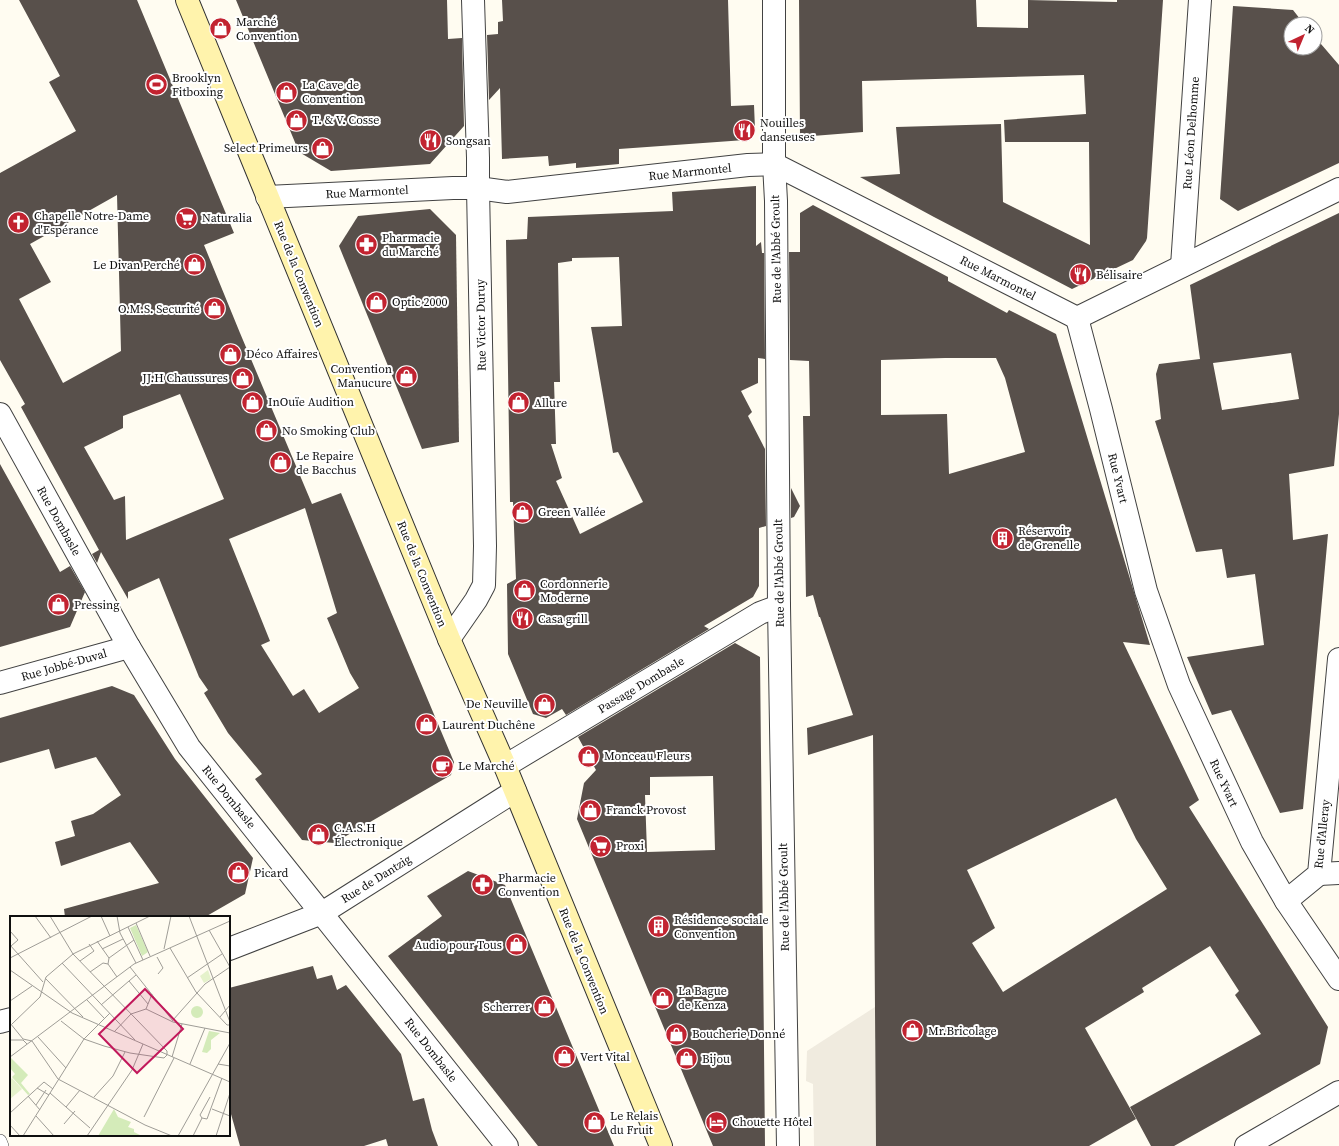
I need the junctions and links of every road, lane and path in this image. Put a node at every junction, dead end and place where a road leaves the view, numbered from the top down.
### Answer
1 (187, 0) edge
2 (473, 0) edge
3 (774, 0) edge
4 (1200, 0) edge
5 (774, 164) junction
6 (478, 188) junction
7 (1339, 190) edge
8 (267, 197) junction
9 (1182, 266) junction
10 (1077, 318) junction
11 (0, 414) edge
12 (779, 606) junction
13 (448, 639) junction
14 (129, 647) junction
15 (1339, 659) edge
16 (0, 683) edge
17 (505, 766) junction
18 (515, 791) junction
19 (1329, 873) edge
20 (1286, 901) junction
21 (322, 913) junction
22 (230, 949) edge
23 (1339, 979) edge
24 (10, 1019) edge
25 (0, 1022) edge
26 (1339, 1092) edge
27 (0, 1141) edge
28 (2, 1146) edge
29 (507, 1146) edge
30 (661, 1146) edge
31 (788, 1146) edge
32 (1246, 1146) edge

1 - 8 main road, Rue de la Convention
2 - 6 street, Rue Victor Duruy
3 - 5 street, Rue de l'Abbé Groult
4 - 9 street, Rue Léon Delhomme
5 - 6 street, Rue Marmontel
5 - 10 street, Rue Marmontel
5 - 12 street, Rue de l'Abbé Groult
6 - 8 street, Rue Marmontel
6 - 13 street, Rue Victor Duruy
7 - 9 street
8 - 13 main road, Rue de la Convention
9 - 10 street
10 - 20 street, Rue Yvart
11 - 14 street, Rue Dombasle
12 - 17 street, Passage Dombasle
12 - 31 street, Rue de l'Abbé Groult
13 - 17 main road, Rue de la Convention
14 - 16 street, Rue Jobbé-Duval
14 - 21 street, Rue Dombasle
15 - 19 street, Rue d'Alleray
17 - 18 main road, Rue de la Convention
18 - 21 street, Rue de Dantzig
18 - 30 main road, Rue de la Convention
19 - 20 street, Rue d'Alleray
20 - 23 street
21 - 22 street, Rue de Dantzig
21 - 29 street, Rue Dombasle
24 - 25 street
26 - 32 street
27 - 28 lane

